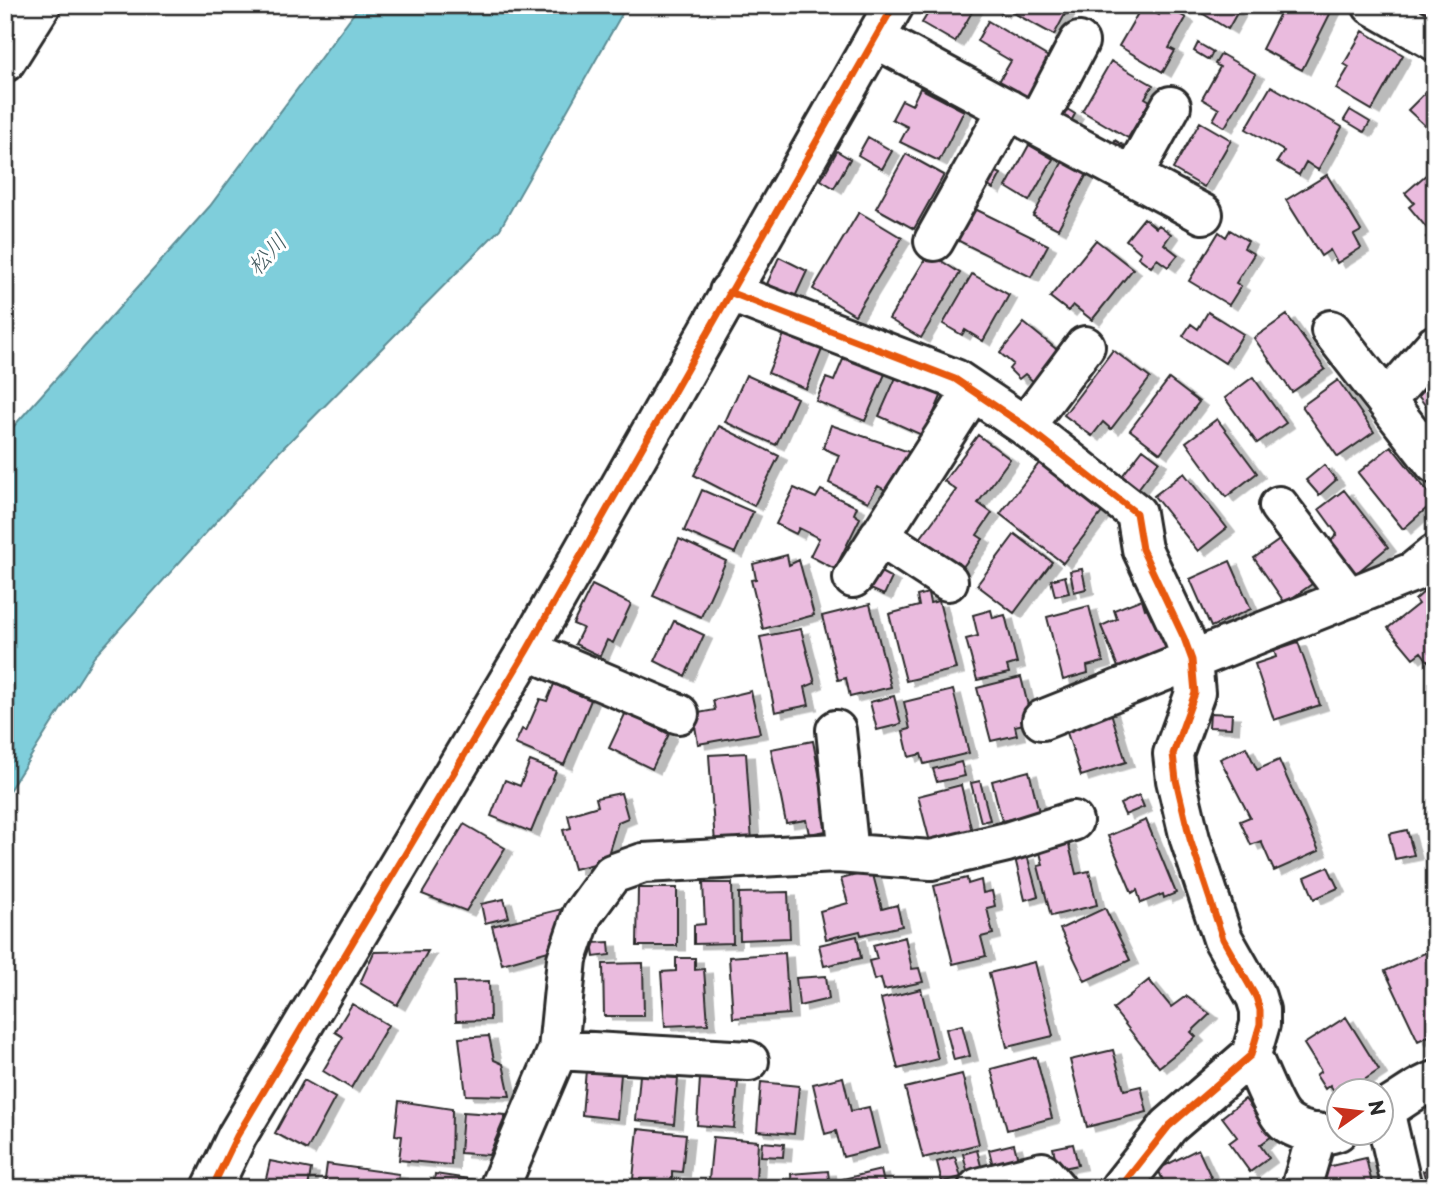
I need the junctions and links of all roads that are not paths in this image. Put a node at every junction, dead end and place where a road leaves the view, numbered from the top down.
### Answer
1 (41, 5) edge
2 (894, 5) edge
3 (1372, 5) edge
4 (875, 38) junction
5 (1079, 41) dead end
6 (1435, 41) edge
7 (5, 62) edge
8 (1171, 106) dead end
9 (1022, 117) junction
10 (1132, 176) junction
11 (1203, 214) dead end
12 (934, 241) dead end
13 (729, 292) junction
14 (1331, 330) dead end
15 (1435, 345) edge
16 (1085, 346) dead end
17 (972, 391) junction
18 (1386, 401) junction
19 (1024, 426) junction
20 (1435, 464) edge
21 (1279, 506) dead end
22 (879, 536) junction
23 (1431, 566) edge
24 (853, 578) dead end
25 (948, 581) dead end
26 (1349, 598) junction
27 (527, 650) junction
28 (1192, 660) junction
29 (679, 714) dead end
30 (1042, 720) dead end
31 (836, 730) dead end
32 (1073, 821) dead end
33 (849, 854) junction
34 (558, 1050) junction
35 (1251, 1055) junction
36 (750, 1061) dead end
37 (1435, 1081) edge
38 (1394, 1103) edge
39 (1324, 1131) edge
40 (1324, 1140) edge
41 (1392, 1148) edge
42 (212, 1188) edge
43 (499, 1188) edge
44 (978, 1188) edge
45 (1056, 1188) edge
46 (1120, 1188) edge
47 (1301, 1188) edge
48 (1402, 1188) edge

1 - 7 street
2 - 4 street
3 - 6 street
4 - 9 street
4 - 13 street
5 - 9 street
8 - 10 street
9 - 10 street
9 - 12 street
10 - 11 street
13 - 17 street
13 - 27 street
14 - 18 street
15 - 18 street
16 - 19 street
17 - 19 street
17 - 22 street
18 - 20 street
19 - 28 street
21 - 26 street
22 - 24 street
22 - 25 street
23 - 26 street
26 - 28 street
27 - 29 street
27 - 42 street
28 - 30 street
28 - 35 street
31 - 33 street
32 - 33 street
33 - 34 street
34 - 36 street
34 - 43 street
35 - 39 street
35 - 46 street
37 - 38 street
40 - 47 street
41 - 48 street
44 - 45 street

